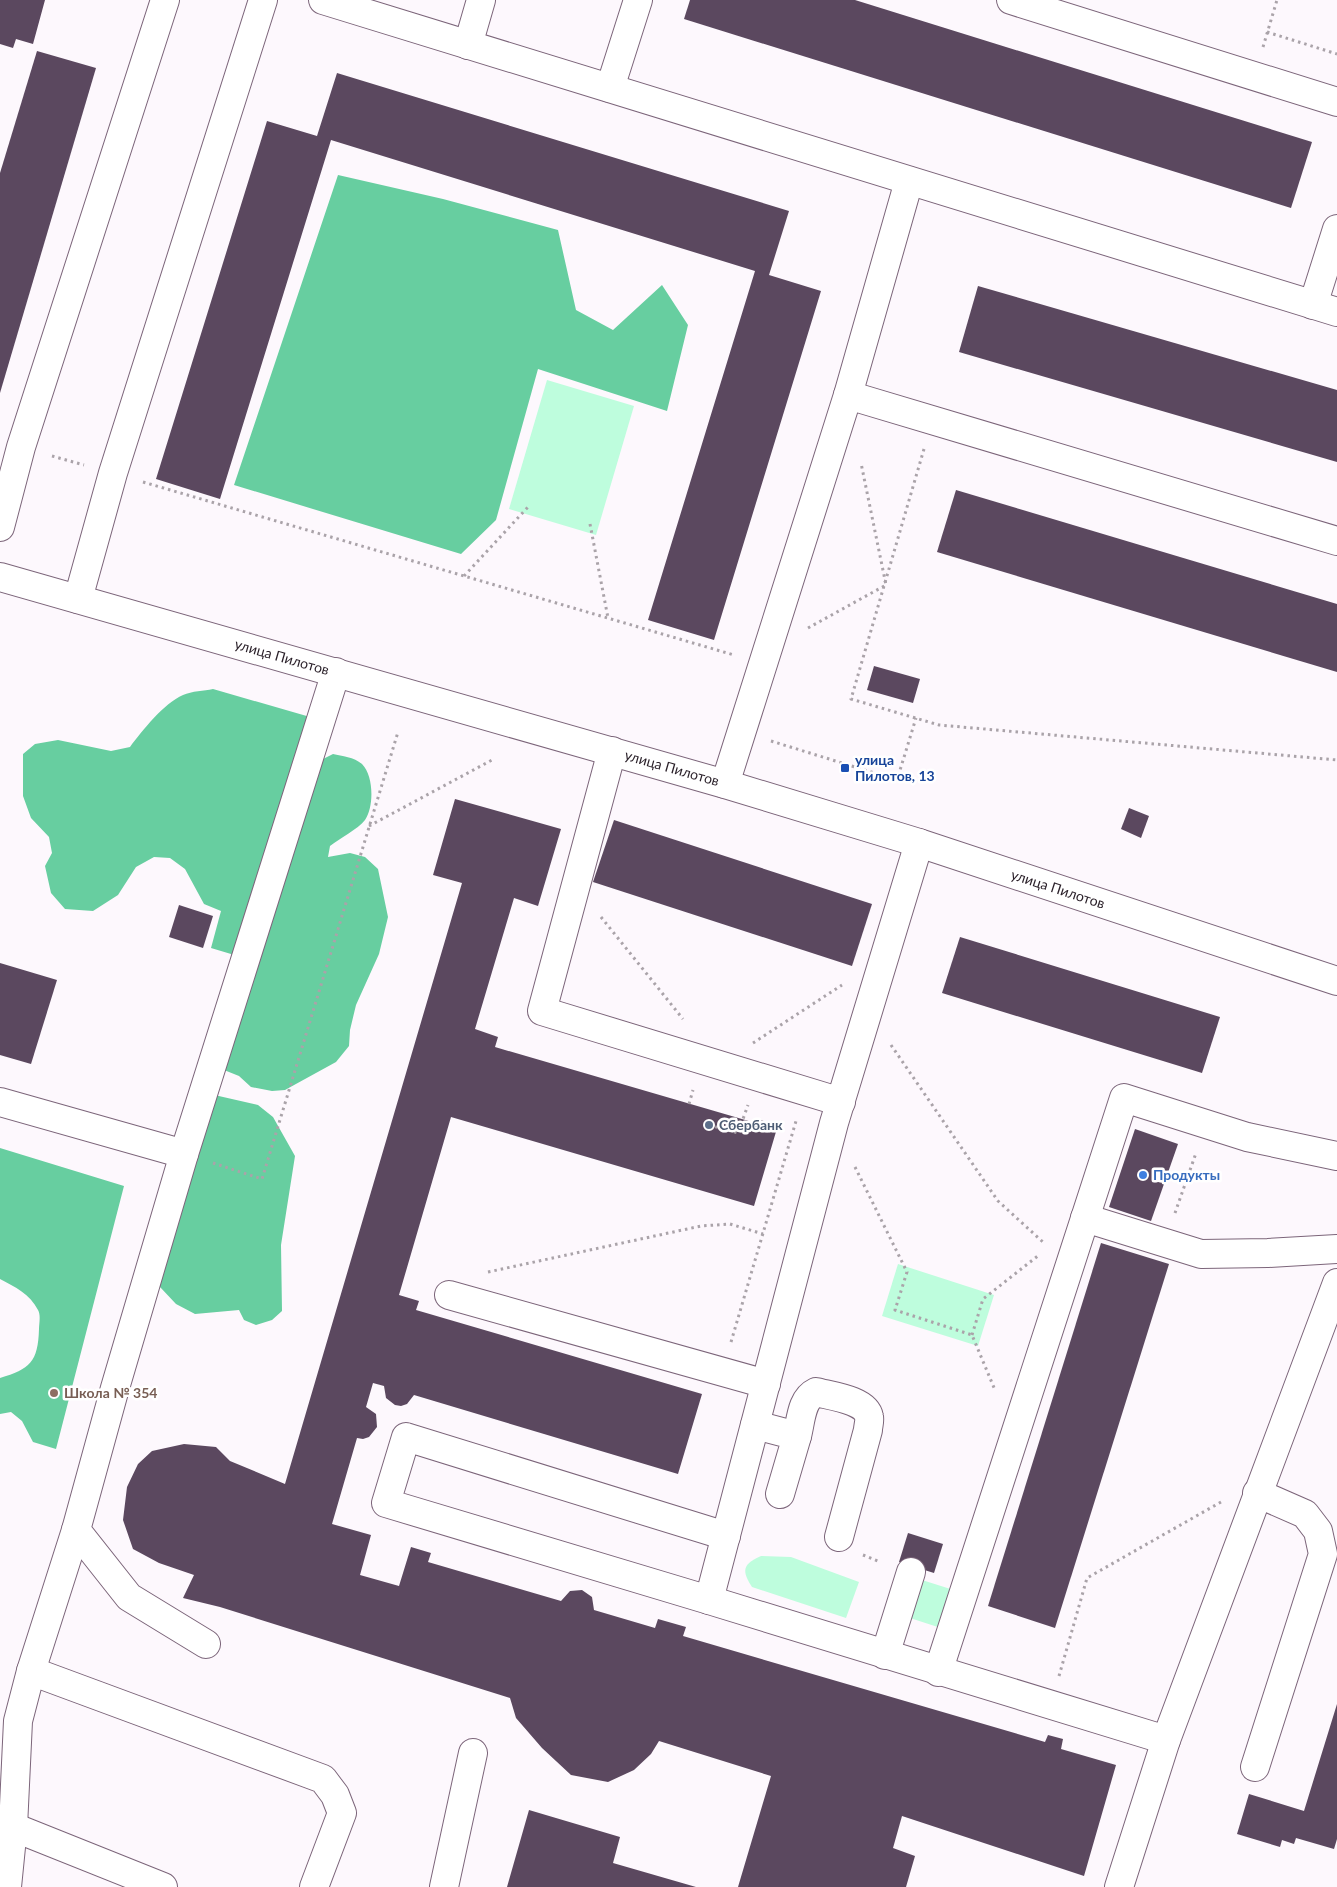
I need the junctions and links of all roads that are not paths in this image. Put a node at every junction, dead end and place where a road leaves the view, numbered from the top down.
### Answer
1 (165, 0) edge
2 (263, 0) edge
3 (323, 0) edge
4 (481, 0) edge
5 (638, 0) edge
6 (1011, 0) edge
7 (468, 45) junction
8 (610, 88) junction
9 (1337, 102) edge
10 (909, 180) junction
11 (1337, 229) edge
12 (1325, 309) edge
13 (848, 395) junction
14 (0, 527) edge
15 (1337, 541) edge
16 (0, 577) edge
17 (78, 599) junction
18 (336, 672) junction
19 (612, 751) junction
20 (725, 784) junction
21 (919, 843) junction
22 (1337, 981) edge
23 (0, 1102) edge
24 (841, 1102) junction
25 (184, 1154) junction
26 (1337, 1156) edge
27 (1085, 1218) junction
28 (1337, 1249) edge
29 (1337, 1283) edge
30 (449, 1295) road end
31 (766, 1384) junction
32 (755, 1425) junction
33 (797, 1436) junction
34 (1260, 1485) junction
35 (780, 1494) dead end
36 (76, 1530) junction
37 (726, 1536) junction
38 (839, 1537) dead end
39 (911, 1572) dead end
40 (709, 1600) junction
41 (206, 1644) dead end
42 (885, 1655) junction
43 (31, 1670) junction
44 (938, 1672) junction
45 (1166, 1740) junction
46 (473, 1753) dead end
47 (1255, 1766) dead end
48 (13, 1827) junction
49 (7, 1887) edge
50 (163, 1887) edge
51 (314, 1887) edge
52 (444, 1887) edge
53 (1119, 1887) edge

1 - 14 street
2 - 17 street
3 - 7 street
4 - 7 street
5 - 8 street
6 - 9 street
7 - 8 street
8 - 10 street
10 - 12 street
10 - 13 street
11 - 12 street
13 - 15 street
13 - 20 street
16 - 17 street, улица Пилотов
17 - 18 street, улица Пилотов
18 - 19 street, улица Пилотов
18 - 25 street
19 - 20 street, улица Пилотов
19 - 24 street
20 - 21 street, улица Пилотов
21 - 22 street, улица Пилотов
21 - 24 street
23 - 25 street
24 - 31 street
25 - 36 street
26 - 27 street
27 - 28 street
27 - 44 street
29 - 34 street
30 - 31 street
31 - 32 street
32 - 33 street
32 - 37 street
33 - 35 street
33 - 38 street
34 - 45 street
34 - 47 street
36 - 41 street
36 - 43 street
37 - 40 street
37 - 40 street
39 - 42 street
40 - 42 street
42 - 44 street
43 - 48 street
43 - 51 street
44 - 45 street
45 - 53 street
46 - 52 street
48 - 49 street
48 - 50 street

